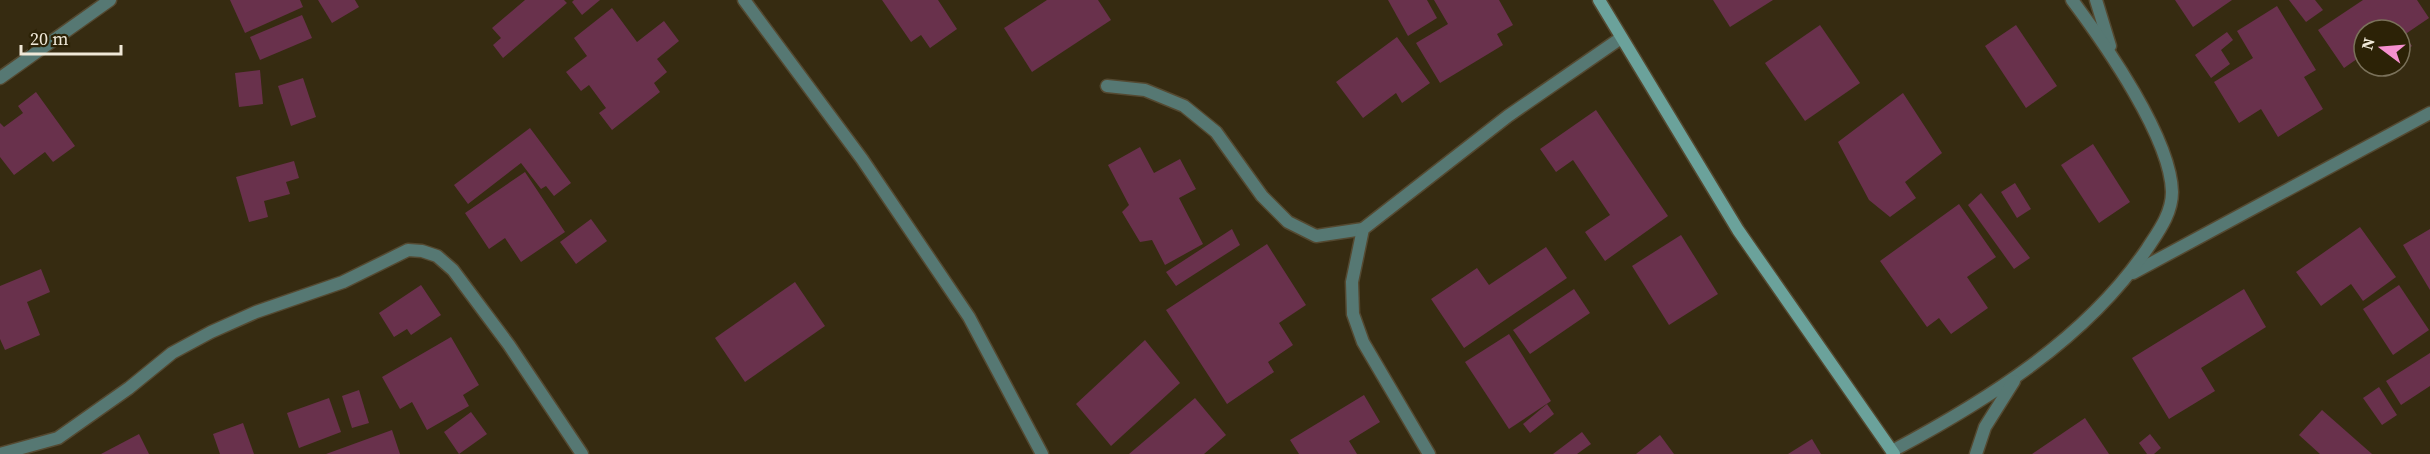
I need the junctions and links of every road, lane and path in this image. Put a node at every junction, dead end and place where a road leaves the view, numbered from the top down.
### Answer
1 (110, 0) edge
2 (744, 0) edge
3 (1599, 0) edge
4 (2072, 0) edge
5 (2096, 0) edge
6 (1621, 38) junction
7 (2113, 56) junction
8 (0, 78) edge
9 (1107, 86) dead end
10 (2430, 113) edge
11 (1363, 229) junction
12 (2129, 275) junction
13 (2017, 376) junction
14 (1893, 453) edge
15 (0, 454) edge
16 (582, 454) edge
17 (1042, 454) edge
18 (1429, 454) edge
19 (1976, 454) edge

1 - 8 street
2 - 17 street
3 - 6 street
4 - 7 street
5 - 7 street
6 - 11 street
6 - 14 street
7 - 12 street
9 - 11 street
10 - 12 street
11 - 18 street
12 - 13 street
13 - 14 street
13 - 19 street
15 - 16 street

